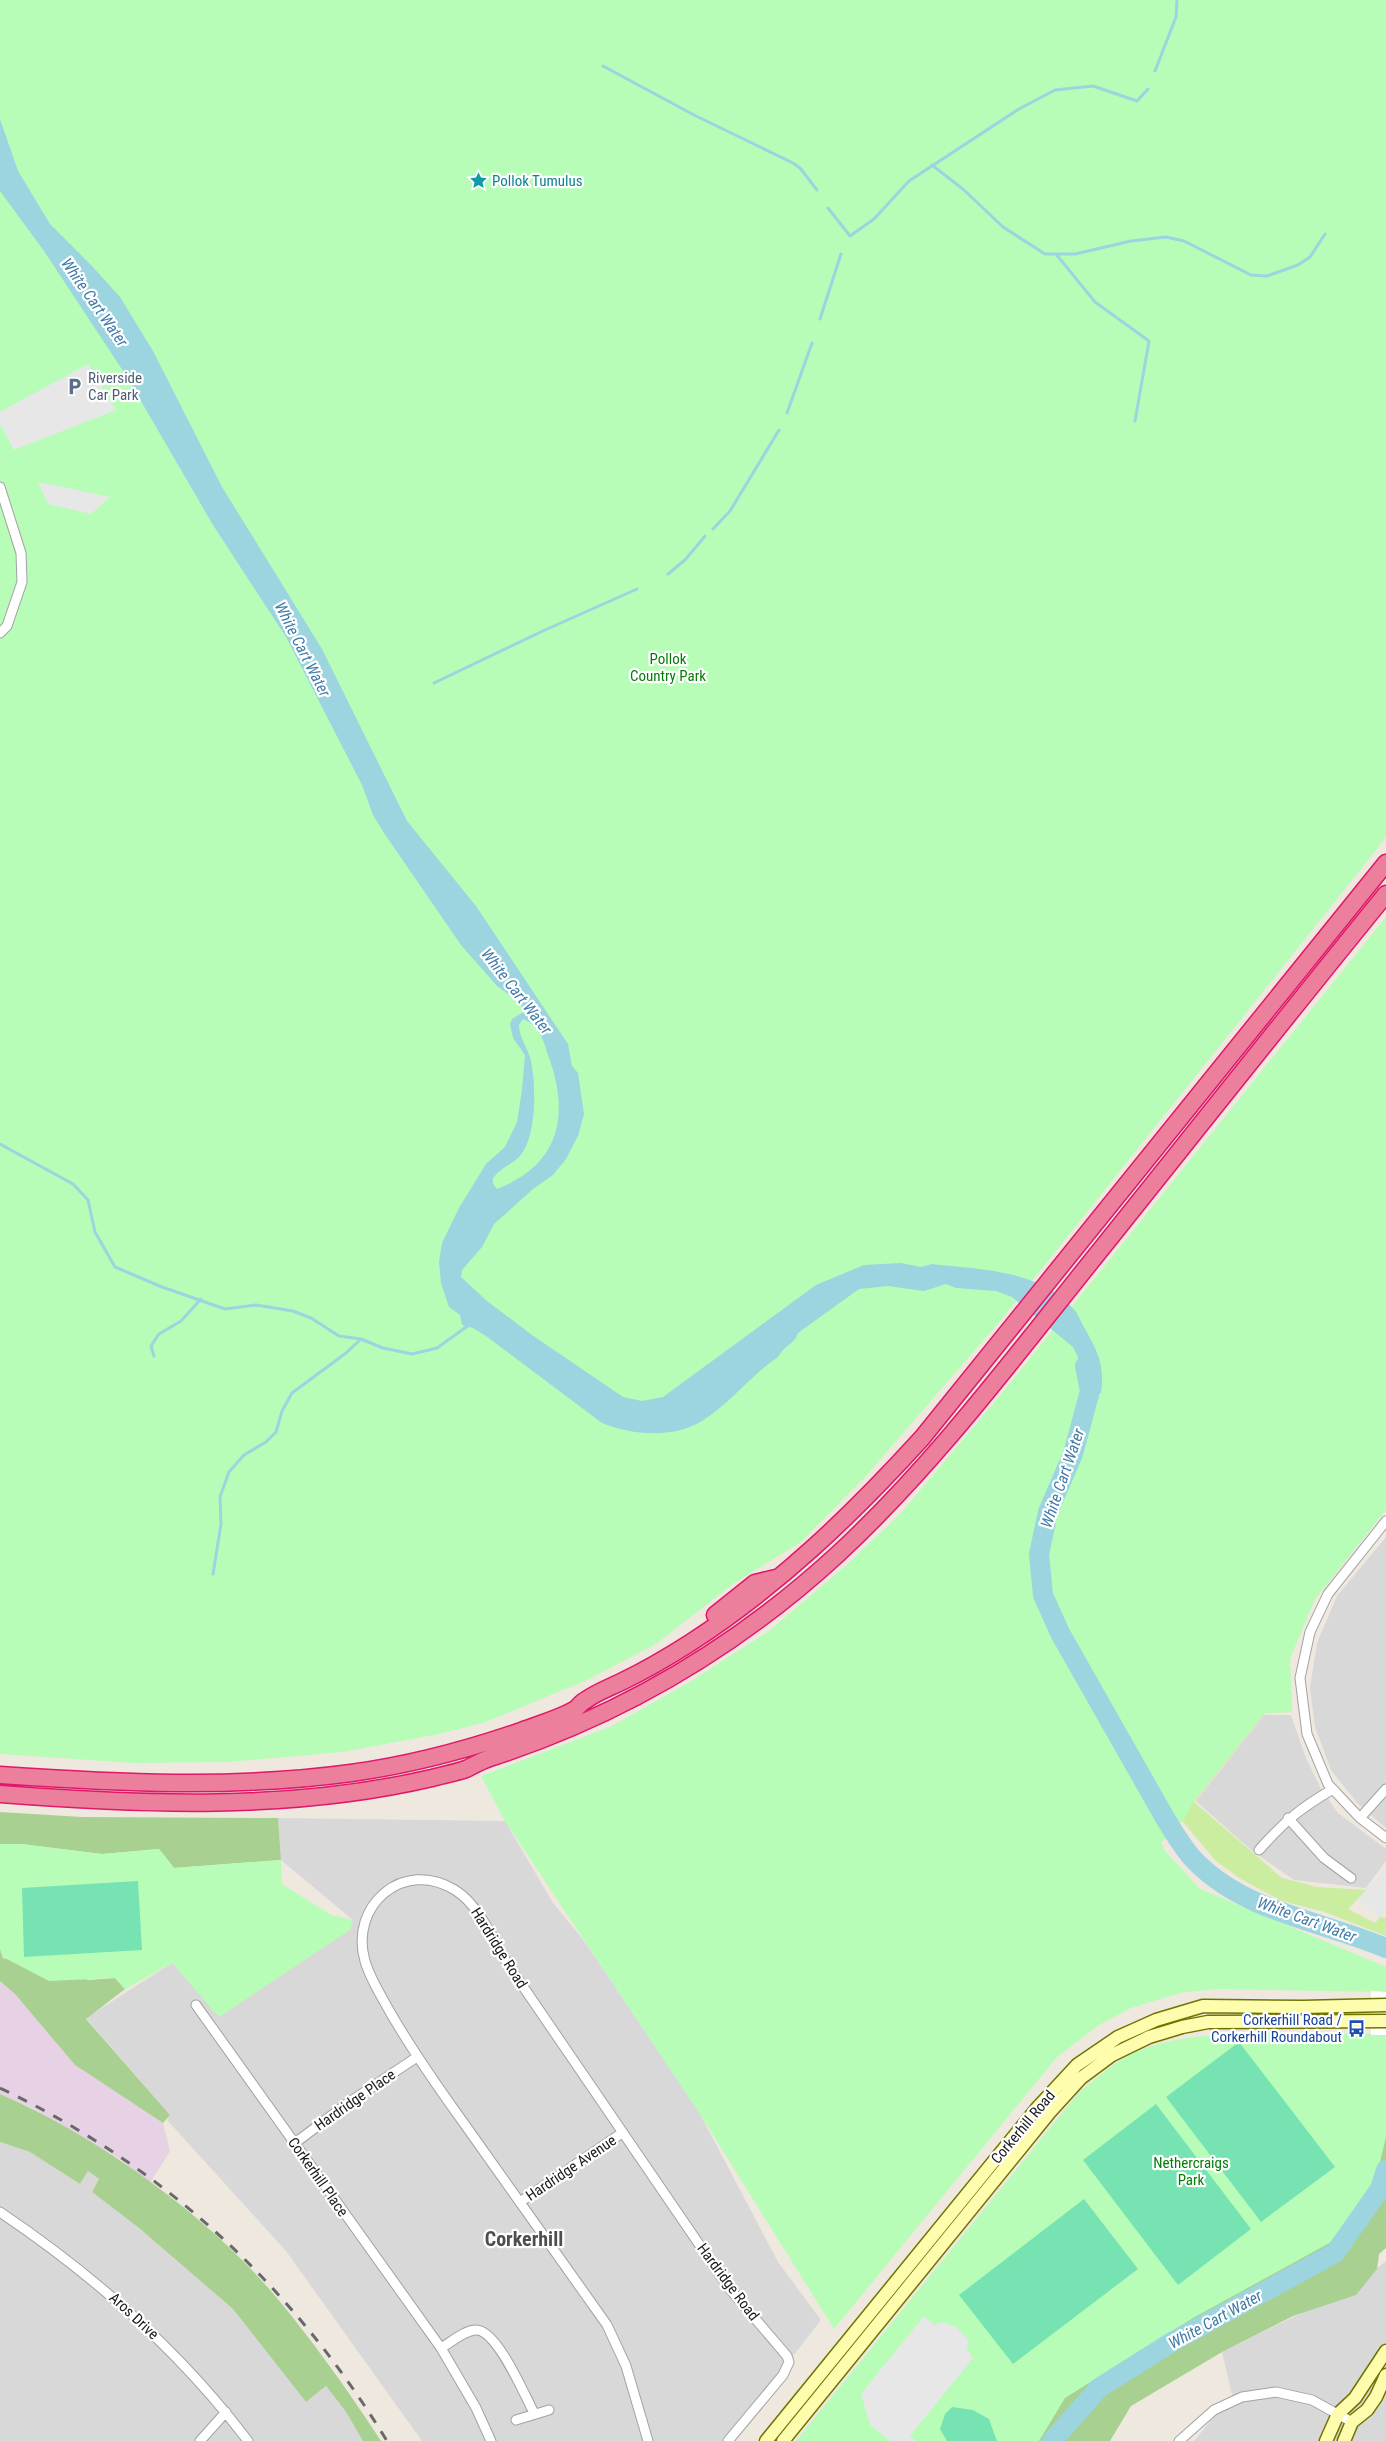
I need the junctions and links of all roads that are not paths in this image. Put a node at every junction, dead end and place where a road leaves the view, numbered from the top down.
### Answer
1 (0, 487) edge
2 (0, 633) edge
3 (1385, 864) edge
4 (1386, 894) edge
5 (1386, 1521) edge
6 (0, 1775) edge
7 (1333, 1789) junction
8 (1386, 1789) edge
9 (0, 1794) edge
10 (1288, 1818) junction
11 (1360, 1818) junction
12 (1386, 1838) edge
13 (1259, 1850) dead end
14 (1351, 1878) dead end
15 (1386, 2005) edge
16 (196, 2006) dead end
17 (1386, 2021) edge
18 (417, 2057) junction
19 (622, 2133) junction
20 (294, 2143) junction
21 (520, 2202) junction
22 (0, 2212) edge
23 (441, 2348) junction
24 (1386, 2351) edge
25 (1386, 2374) edge
26 (549, 2410) dead end
27 (226, 2412) junction
28 (534, 2413) junction
29 (1338, 2414) junction
30 (516, 2420) dead end
31 (1352, 2422) junction
32 (200, 2441) edge
33 (248, 2441) edge
34 (491, 2441) edge
35 (648, 2441) edge
36 (728, 2441) edge
37 (766, 2441) edge
38 (783, 2441) edge
39 (1179, 2441) edge
40 (1326, 2441) edge
41 (1344, 2441) edge

1 - 2 street
3 - 6 highway
4 - 9 highway
5 - 7 street
7 - 10 street
7 - 11 street
8 - 11 street
10 - 13 street
10 - 14 street
11 - 12 street
15 - 37 street, Corkerhill Road
16 - 20 street, Corkerhill Place
17 - 38 street, Corkerhill Road
18 - 19 street, Hardridge Road
18 - 20 street, Hardridge Place
18 - 21 street, Hardridge Road
19 - 21 street, Hardridge Avenue
19 - 36 street, Hardridge Road
20 - 23 street, Corkerhill Place
21 - 35 street, Hardridge Road
22 - 27 street, Aros Drive
23 - 28 street
23 - 34 street, Corkerhill Place
24 - 29 street
25 - 31 street
26 - 28 street
27 - 32 street
27 - 33 street, Aros Drive
28 - 30 street
29 - 31 street
29 - 39 street
29 - 40 street
31 - 41 street

